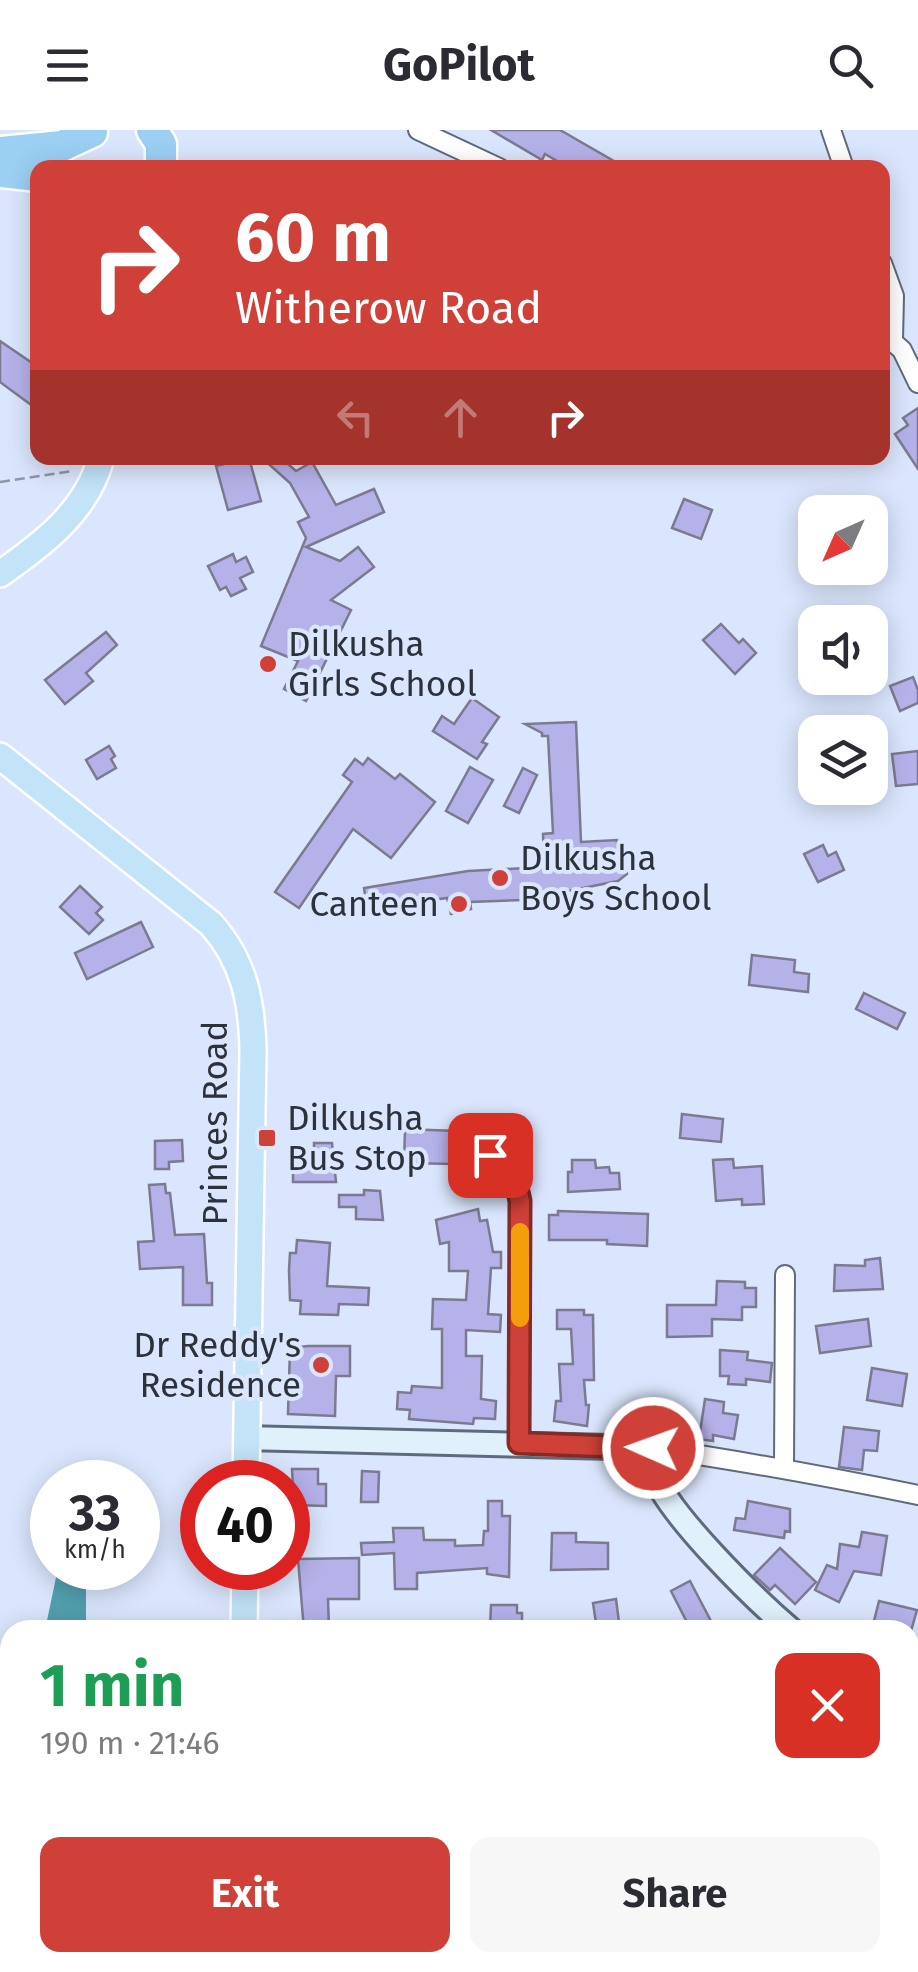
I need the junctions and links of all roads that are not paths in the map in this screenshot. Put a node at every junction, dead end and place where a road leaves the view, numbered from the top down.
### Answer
1 (418, 130) edge
2 (831, 130) edge
3 (93, 131) edge
4 (0, 152) edge
5 (85, 160) edge
6 (483, 160) edge
7 (841, 160) edge
8 (0, 172) edge
9 (30, 175) edge
10 (890, 285) edge
11 (890, 323) edge
12 (890, 340) edge
13 (918, 383) edge
14 (98, 465) edge
15 (0, 574) edge
16 (0, 756) edge
17 (490, 1155) dead end
18 (784, 1275) dead end
19 (246, 1438) junction
20 (519, 1443) junction
21 (653, 1448) junction
22 (246, 1460) edge
23 (784, 1467) junction
24 (918, 1496) edge
25 (245, 1590) edge
26 (244, 1620) edge
27 (779, 1620) edge

1 - 6 street
2 - 7 street
3 - 4 highway
3 - 5 highway
8 - 9 highway
10 - 11 street
12 - 13 street
14 - 15 main road
16 - 19 main road, Princes Road
17 - 20 street
18 - 23 street
19 - 20 street
19 - 22 main road, Princes Road
20 - 21 street
21 - 23 street
21 - 27 street
23 - 24 street
25 - 26 main road

